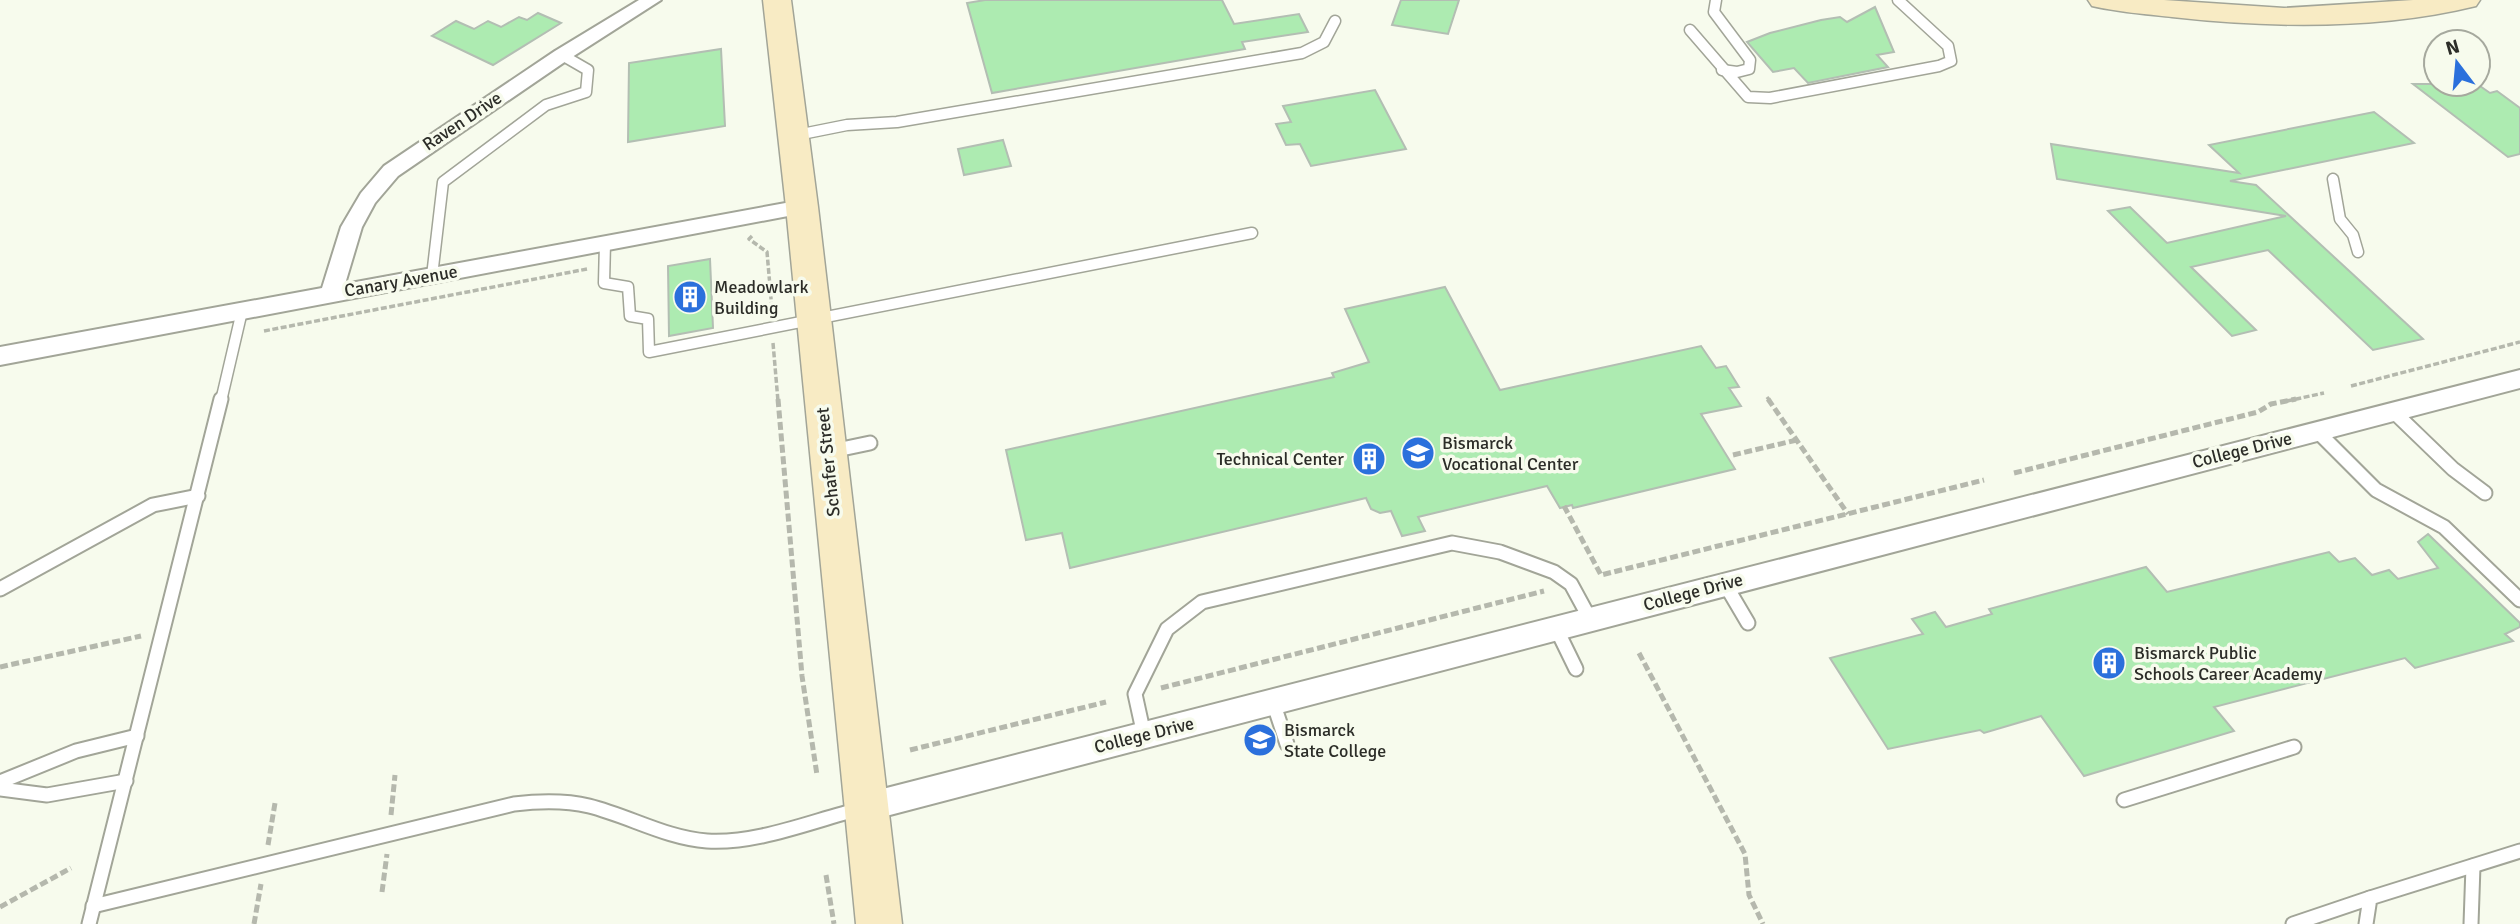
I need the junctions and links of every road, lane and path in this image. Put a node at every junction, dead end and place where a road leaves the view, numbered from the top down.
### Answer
1 (652, 0) edge
2 (777, 0) edge
3 (1716, 0) edge
4 (1898, 0) edge
5 (2102, 0) edge
6 (2466, 0) edge
7 (1335, 21) dead end
8 (1690, 30) dead end
9 (562, 55) junction
10 (1722, 70) junction
11 (792, 136) junction
12 (2333, 179) dead end
13 (802, 207) junction
14 (755, 233) dead end
15 (1252, 233) dead end
16 (605, 243) junction
17 (2358, 252) dead end
18 (587, 270) dead end
19 (432, 276) junction
20 (332, 293) junction
21 (242, 311) junction
22 (814, 321) junction
23 (772, 329) junction
24 (264, 331) dead end
25 (2520, 342) edge
26 (0, 356) edge
27 (2520, 379) edge
28 (2351, 386) dead end
29 (2324, 393) dead end
30 (1767, 397) dead end
31 (2394, 412) junction
32 (2317, 431) junction
33 (1797, 440) junction
34 (870, 443) dead end
35 (827, 452) junction
36 (1733, 455) dead end
37 (2014, 472) dead end
38 (1984, 480) dead end
39 (2485, 493) dead end
40 (198, 496) junction
41 (1564, 506) dead end
42 (1848, 513) junction
43 (1725, 584) junction
44 (0, 589) edge
45 (1545, 591) dead end
46 (2520, 600) edge
47 (1590, 619) junction
48 (1748, 623) dead end
49 (1556, 628) junction
50 (141, 636) dead end
51 (1640, 653) dead end
52 (0, 667) edge
53 (1576, 669) dead end
54 (1161, 688) dead end
55 (1106, 702) dead end
56 (1273, 702) junction
57 (1144, 735) junction
58 (137, 736) junction
59 (1287, 744) dead end
60 (2294, 747) dead end
61 (910, 750) dead end
62 (395, 775) dead end
63 (817, 775) dead end
64 (126, 781) junction
65 (0, 782) edge
66 (0, 789) edge
67 (2124, 800) dead end
68 (275, 803) dead end
69 (867, 807) junction
70 (391, 816) dead end
71 (268, 845) dead end
72 (2520, 851) edge
73 (387, 852) dead end
74 (2473, 866) junction
75 (71, 868) dead end
76 (827, 875) dead end
77 (261, 884) dead end
78 (382, 892) dead end
79 (2370, 898) junction
80 (93, 906) junction
81 (0, 907) edge
82 (89, 924) edge
83 (254, 924) edge
84 (834, 924) edge
85 (879, 924) edge
86 (1763, 924) edge
87 (2292, 924) edge
88 (2366, 924) edge
89 (2470, 924) edge

1 - 9 street, Raven Drive
2 - 11 street, Schafer Street
3 - 10 lane
4 - 10 lane
5 - 6 street
7 - 11 lane
8 - 10 lane
9 - 19 lane
9 - 20 street, Raven Drive
11 - 13 street, Schafer Street
12 - 17 lane
13 - 16 street, Canary Avenue
13 - 22 street, Schafer Street
14 - 23 path
15 - 22 lane
16 - 19 street, Canary Avenue
16 - 23 lane
18 - 24 path
19 - 20 street, Canary Avenue
20 - 21 street, Canary Avenue
21 - 26 street, Canary Avenue
21 - 40 lane
22 - 23 lane
22 - 35 street, Schafer Street
23 - 63 path
25 - 28 path
27 - 31 street, College Drive
29 - 37 path
30 - 33 path
31 - 32 street, College Drive
31 - 39 lane
32 - 43 street, College Drive
32 - 46 lane
33 - 36 path
33 - 42 path
34 - 35 lane
35 - 69 street, Schafer Street
38 - 42 path
40 - 44 lane
40 - 58 lane
41 - 42 path
43 - 47 street, College Drive
43 - 48 lane
45 - 54 path
47 - 49 street, College Drive
47 - 57 lane
49 - 53 lane
49 - 56 street, College Drive
50 - 52 path
51 - 86 path
55 - 61 path
56 - 57 street, College Drive
56 - 59 lane
57 - 69 street, College Drive
58 - 64 lane
58 - 65 lane
60 - 67 lane
62 - 70 path
64 - 66 lane
64 - 80 lane
68 - 71 path
69 - 80 lane
69 - 85 street, Schafer Street
72 - 74 lane
73 - 78 path
74 - 79 lane
74 - 89 lane
75 - 81 path
76 - 84 path
77 - 83 path
79 - 87 lane
79 - 88 lane
80 - 82 lane

